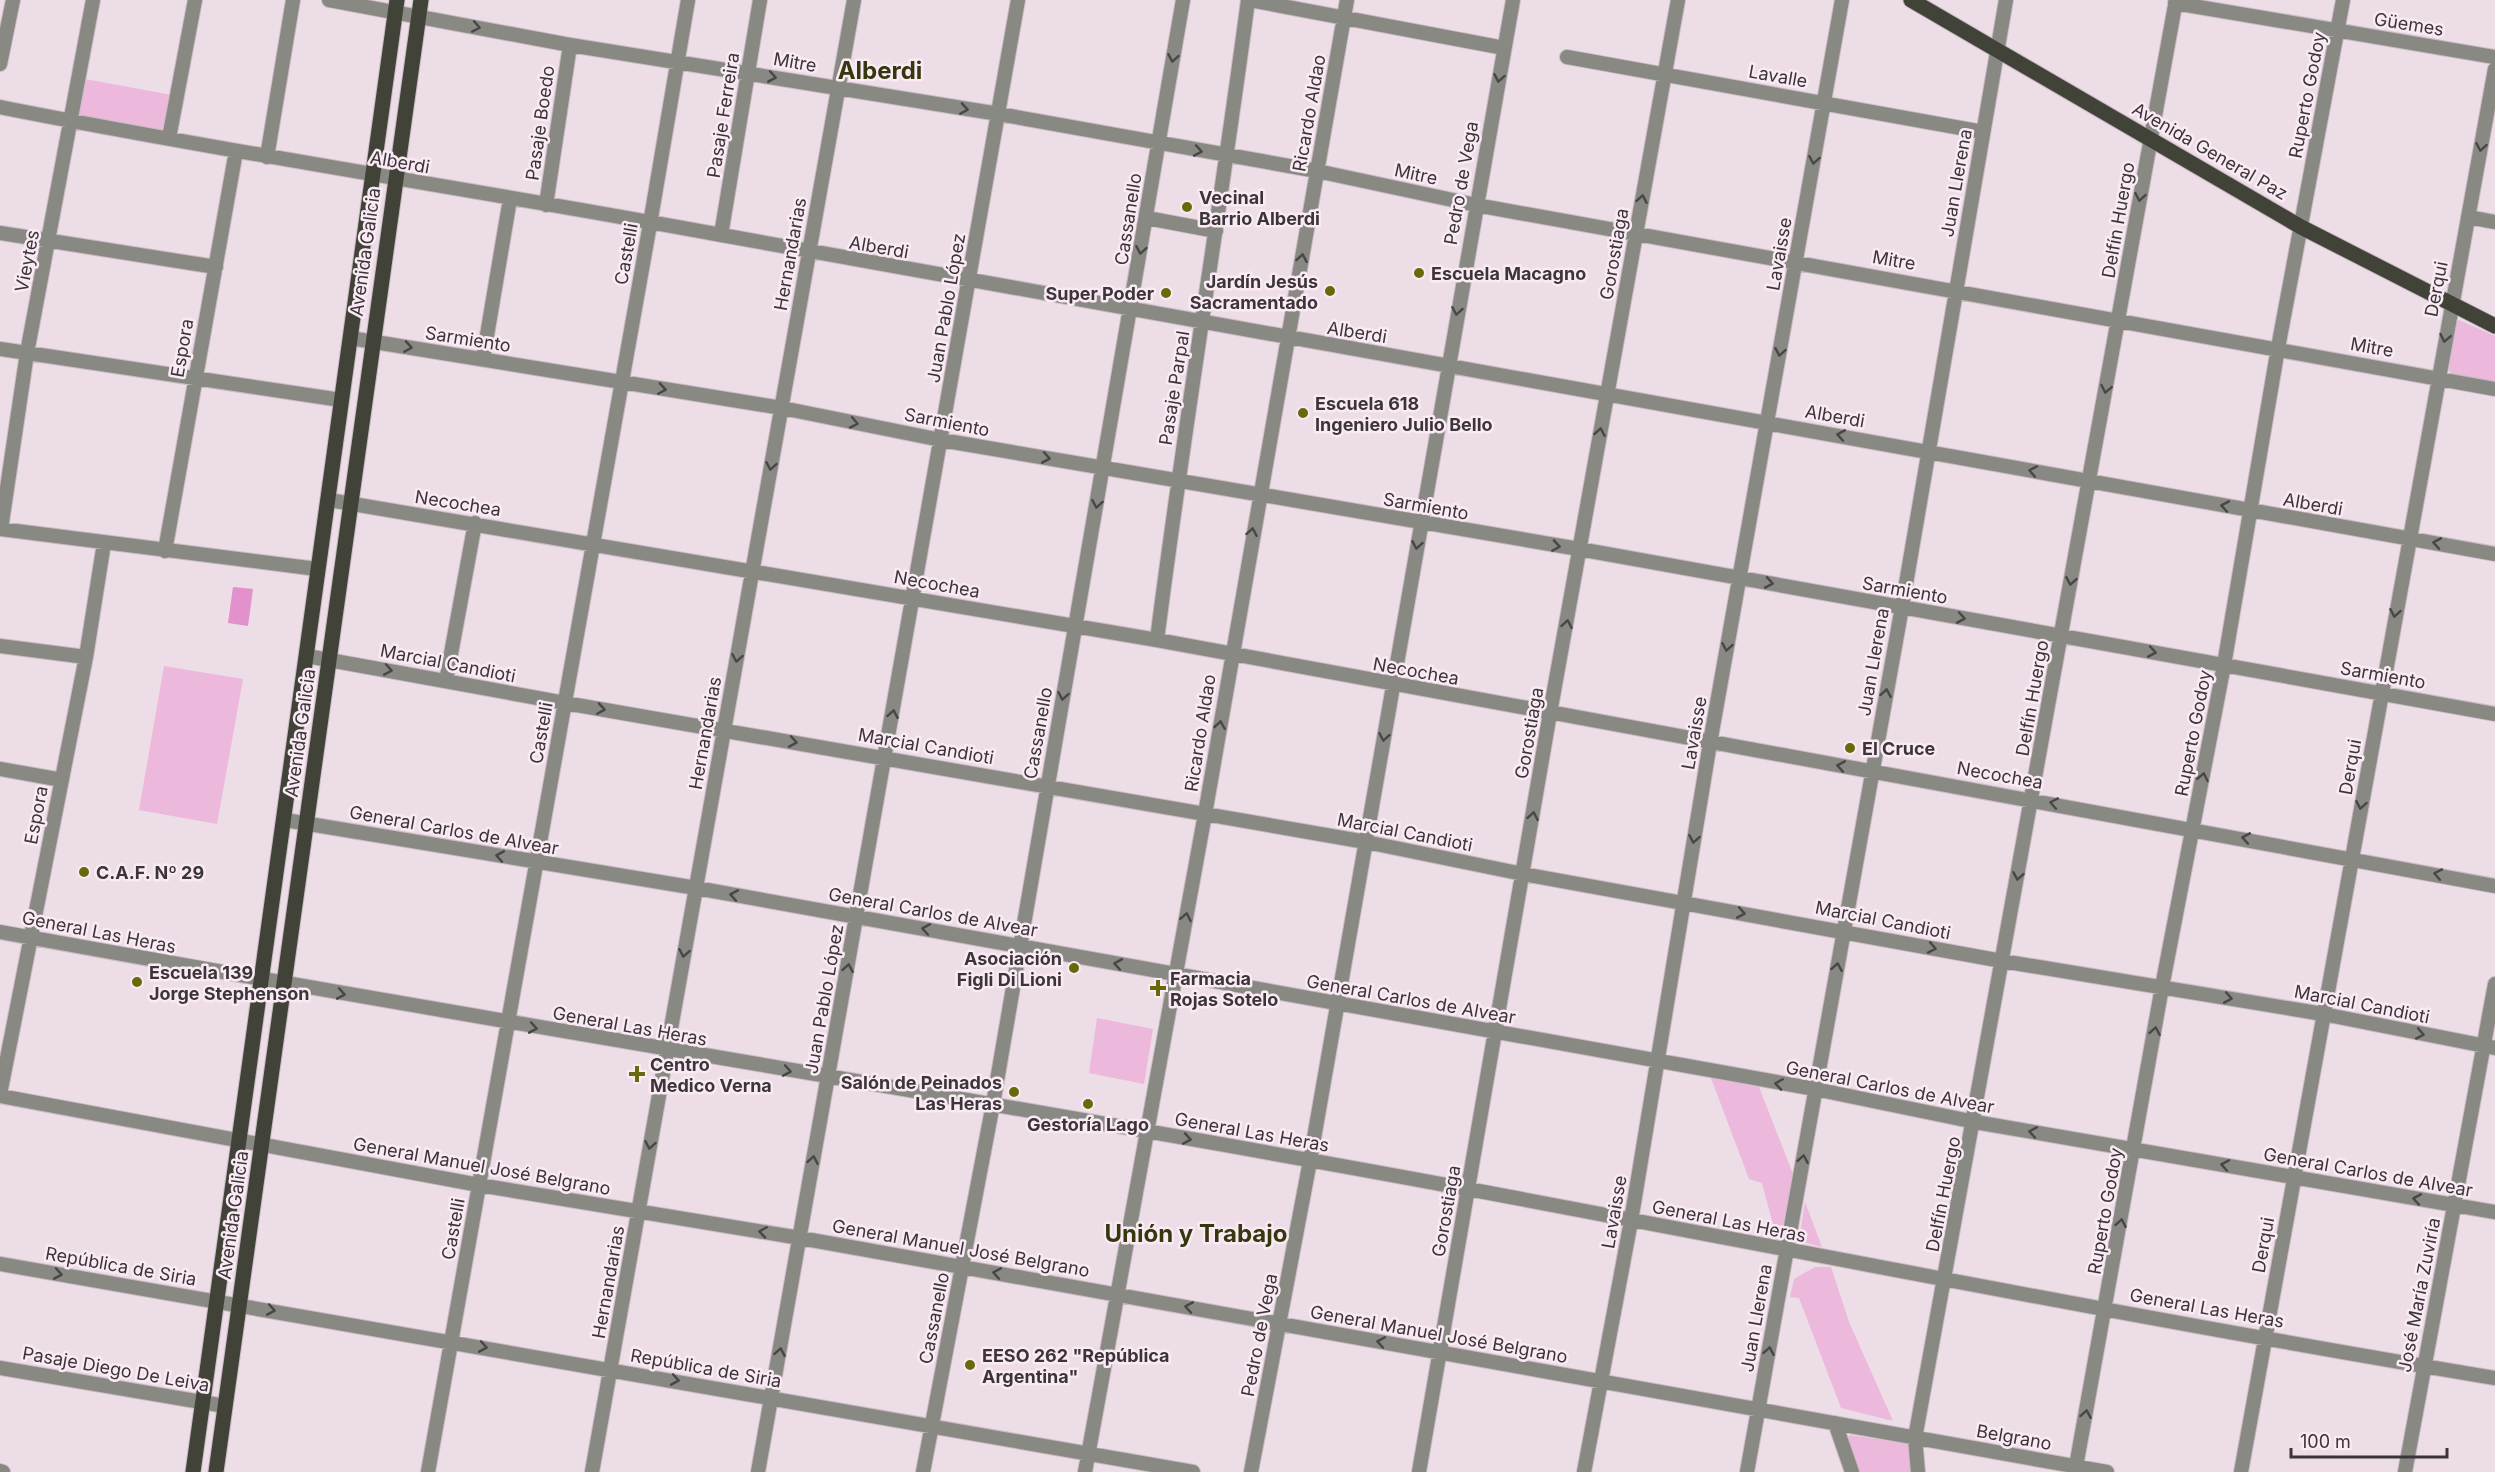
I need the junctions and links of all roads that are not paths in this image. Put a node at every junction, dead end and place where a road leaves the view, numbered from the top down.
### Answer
1 (13, 0) edge
2 (93, 0) edge
3 (195, 0) edge
4 (293, 0) edge
5 (329, 0) edge
6 (688, 0) edge
7 (760, 0) edge
8 (854, 0) edge
9 (1018, 0) edge
10 (1183, 0) edge
11 (1249, 0) edge
12 (1347, 0) edge
13 (1513, 0) edge
14 (1678, 0) edge
15 (1842, 0) edge
16 (1911, 0) edge
17 (2006, 0) edge
18 (2343, 0) edge
19 (2176, 2) edge
20 (396, 6) edge
21 (420, 8) edge
22 (1344, 17) junction
23 (2337, 31) junction
24 (570, 45) junction
25 (1504, 48) junction
26 (1997, 50) junction
27 (1567, 57) dead end
28 (2495, 57) edge
29 (677, 63) junction
30 (0, 64) edge
31 (2495, 69) edge
32 (748, 73) junction
33 (1665, 75) junction
34 (837, 88) junction
35 (1824, 102) junction
36 (0, 107) edge
37 (999, 114) junction
38 (72, 121) junction
39 (1983, 132) junction
40 (169, 138) junction
41 (2150, 140) junction
42 (1158, 144) junction
43 (236, 151) junction
44 (1227, 156) junction
45 (267, 157) junction
46 (1317, 171) junction
47 (373, 176) junction
48 (394, 180) junction
49 (510, 199) junction
50 (546, 205) junction
51 (1476, 205) junction
52 (2468, 217) junction
53 (1147, 218) junction
54 (2495, 222) edge
55 (650, 224) junction
56 (2301, 227) junction
57 (1216, 231) junction
58 (0, 233) edge
59 (1636, 233) junction
60 (721, 235) junction
61 (49, 241) junction
62 (808, 252) junction
63 (1796, 261) junction
64 (216, 267) junction
65 (969, 281) junction
66 (1955, 290) junction
67 (2452, 304) junction
68 (1130, 310) junction
69 (2119, 320) junction
70 (1203, 322) junction
71 (2495, 326) edge
72 (350, 338) junction
73 (1287, 339) junction
74 (373, 342) junction
75 (2278, 348) junction
76 (0, 349) edge
77 (27, 353) junction
78 (483, 359) junction
79 (1447, 366) junction
80 (195, 378) junction
81 (2438, 378) junction
82 (621, 383) junction
83 (2495, 389) edge
84 (1607, 394) junction
85 (341, 400) junction
86 (782, 408) junction
87 (1768, 423) junction
88 (941, 440) junction
89 (1927, 451) junction
90 (1103, 468) junction
91 (1177, 481) junction
92 (2089, 481) junction
93 (1259, 495) junction
94 (329, 500) junction
95 (351, 504) junction
96 (2249, 511) junction
97 (475, 523) junction
98 (1421, 523) junction
99 (0, 529) edge
100 (2409, 538) junction
101 (104, 543) junction
102 (594, 543) junction
103 (1579, 549) junction
104 (165, 551) junction
105 (2495, 554) edge
106 (317, 569) junction
107 (753, 571) junction
108 (1739, 578) junction
109 (914, 598) junction
110 (1902, 607) junction
111 (1075, 627) junction
112 (2061, 636) junction
113 (1157, 640) junction
114 (0, 646) edge
115 (1231, 655) junction
116 (307, 656) junction
117 (86, 657) junction
118 (331, 659) junction
119 (2224, 665) junction
120 (447, 681) junction
121 (1393, 685) junction
122 (2381, 693) junction
123 (565, 703) junction
124 (1550, 713) junction
125 (2495, 714) edge
126 (724, 730) junction
127 (1710, 743) junction
128 (885, 758) junction
129 (0, 769) edge
130 (1872, 771) junction
131 (62, 780) junction
132 (1048, 785) junction
133 (2032, 799) junction
134 (1205, 814) junction
135 (285, 820) junction
136 (306, 824) junction
137 (2193, 829) junction
138 (1366, 842) junction
139 (2352, 857) junction
140 (537, 863) junction
141 (1523, 874) junction
142 (2495, 886) edge
143 (696, 888) junction
144 (1683, 903) junction
145 (857, 917) junction
146 (1843, 931) junction
147 (0, 932) edge
148 (30, 937) junction
149 (1020, 946) junction
150 (2002, 961) junction
151 (1175, 974) junction
152 (263, 981) junction
153 (284, 984) junction
154 (2495, 984) edge
155 (2162, 987) junction
156 (1338, 1004) junction
157 (2323, 1014) junction
158 (508, 1023) junction
159 (1495, 1032) junction
160 (2489, 1048) edge
161 (667, 1050) junction
162 (1657, 1063) junction
163 (828, 1078) junction
164 (1815, 1089) junction
165 (0, 1095) edge
166 (993, 1104) junction
167 (1974, 1122) junction
168 (1148, 1132) junction
169 (240, 1141) junction
170 (263, 1145) junction
171 (2134, 1149) junction
172 (1310, 1161) junction
173 (2293, 1178) junction
174 (479, 1185) junction
175 (1469, 1189) junction
176 (2455, 1205) junction
177 (639, 1212) junction
178 (2495, 1212) edge
179 (1631, 1221) junction
180 (800, 1238) junction
181 (1786, 1250) junction
182 (0, 1264) edge
183 (962, 1267) junction
184 (1945, 1280) junction
185 (1117, 1295) junction
186 (216, 1301) junction
187 (239, 1305) junction
188 (2105, 1308) junction
189 (1279, 1323) junction
190 (2265, 1337) junction
191 (451, 1341) junction
192 (1438, 1352) junction
193 (2424, 1366) junction
194 (0, 1368) edge
195 (610, 1369) junction
196 (2495, 1378) edge
197 (1602, 1381) junction
198 (772, 1397) junction
199 (203, 1402) junction
200 (225, 1406) junction
201 (1759, 1409) junction
202 (1835, 1423) junction
203 (932, 1426) junction
204 (1915, 1438) junction
205 (1088, 1453) junction
206 (2076, 1469) edge
207 (193, 1472) edge
208 (216, 1472) edge
209 (428, 1472) edge
210 (592, 1472) edge
211 (758, 1472) edge
212 (923, 1472) edge
213 (1085, 1472) edge
214 (1193, 1472) edge
215 (1251, 1472) edge
216 (1419, 1472) edge
217 (1584, 1472) edge
218 (1747, 1472) edge
219 (1852, 1472) edge
220 (1918, 1472) edge
221 (2107, 1472) edge
222 (2241, 1472) edge
223 (2405, 1472) edge

1 - 30 street
2 - 38 street, Vieytes
3 - 40 street
4 - 45 street
5 - 20 street, Mitre
6 - 29 street, Castelli
7 - 32 street, Pasaje Ferreira
8 - 34 street, Hernandarias
9 - 37 street, Juan Pablo López
10 -> 42 street, Cassanello
11 - 22 street
11 - 44 street, Pasaje Parpal
12 - 22 street, Ricardo Aldao
13 - 25 street, Pedro de Vega
14 - 33 street, Gorostiaga
15 - 35 street, Lavaisse
16 - 26 main road, Avenida General Paz
17 - 26 street, Juan Llerena
18 - 23 street, Ruperto Godoy
19 - 23 street, Güemes
19 - 41 street, Delfín Huergo
20 - 21 street, Mitre
20 - 47 main road, Avenida Galicia
21 -> 24 street, Mitre
21 - 48 main road, Avenida Galicia
22 - 25 street
22 - 46 street, Ricardo Aldao
23 - 28 street, Güemes
23 - 56 street, Ruperto Godoy
24 - 29 street, Mitre
24 - 50 street, Pasaje Boedo
25 -> 51 street, Pedro de Vega
26 - 39 street, Juan Llerena
26 - 41 main road, Avenida General Paz
27 - 33 street, Lavalle
29 - 32 street, Mitre
29 - 55 street, Castelli
31 -> 52 street, Derqui
32 -> 34 street, Mitre
32 - 60 street, Pasaje Ferreira
33 - 35 street, Lavalle
59 -> 33 street, Gorostiaga
34 -> 37 street, Mitre
34 - 62 street, Hernandarias
35 - 39 street, Lavalle
35 -> 63 street, Lavaisse
36 - 38 street, Alberdi
37 - 42 street, Mitre
37 - 65 street, Juan Pablo López
38 - 40 street, Alberdi
38 - 61 street, Vieytes
39 - 66 street, Juan Llerena
40 - 43 street, Alberdi
41 - 56 main road, Avenida General Paz
41 -> 69 street, Delfín Huergo
42 -> 44 street, Mitre
42 - 53 street, Cassanello
43 - 45 street, Alberdi
43 - 64 street, Espora
44 - 46 street, Mitre
44 - 57 street, Pasaje Parpal
45 - 47 street, Alberdi
46 - 51 street, Mitre
73 -> 46 street, Ricardo Aldao
47 - 48 street, Alberdi
47 - 72 main road, Avenida Galicia
48 - 49 street, Alberdi
48 - 74 main road, Avenida Galicia
49 - 50 street, Alberdi
49 - 78 street, Pasaje Boedo
50 - 55 street, Alberdi
51 - 59 street, Mitre
51 -> 79 street, Pedro de Vega
52 - 54 street
52 - 67 street, Derqui
53 - 57 street
53 -> 68 street, Cassanello
55 - 60 street, Alberdi
55 - 82 street, Castelli
56 - 67 main road, Avenida General Paz
56 - 75 street, Ruperto Godoy
57 - 70 street, Pasaje Parpal
58 - 61 street
59 - 63 street, Mitre
59 - 84 street, Gorostiaga
60 - 62 street, Alberdi
61 - 64 street
61 - 77 street, Vieytes
62 - 65 street, Alberdi
62 - 86 street, Hernandarias
63 - 66 street, Mitre
63 -> 87 street, Lavaisse
64 - 80 street, Espora
65 - 68 street, Alberdi
65 - 88 street, Juan Pablo López
66 - 69 street, Mitre
66 - 89 street, Juan Llerena
67 - 71 main road, Avenida General Paz
67 -> 81 street, Derqui
68 - 70 street, Alberdi
68 - 90 street, Cassanello
69 - 75 street, Mitre
69 -> 92 street, Delfín Huergo
70 - 73 street, Alberdi
70 - 91 street, Pasaje Parpal
72 - 74 street, Sarmiento
72 - 85 main road, Avenida Galicia
73 - 79 street, Alberdi
73 - 93 street, Ricardo Aldao
74 -> 78 street, Sarmiento
74 - 95 main road, Avenida Galicia
75 - 81 street, Mitre
75 - 96 street, Ruperto Godoy
76 - 77 street
77 - 80 street
77 - 99 street, Vieytes
78 - 82 street, Sarmiento
79 - 84 street, Alberdi
79 - 98 street, Pedro de Vega
80 - 85 street
80 - 104 street, Espora
81 - 83 street, Mitre
81 - 100 street, Derqui
82 -> 86 street, Sarmiento
82 - 102 street, Castelli
84 - 87 street, Alberdi
103 -> 84 street, Gorostiaga
85 - 94 main road, Avenida Galicia
86 -> 88 street, Sarmiento
86 -> 107 street, Hernandarias
89 -> 87 street, Alberdi
87 - 108 street, Lavaisse
88 -> 90 street, Sarmiento
88 - 109 street, Juan Pablo López
92 -> 89 street, Alberdi
89 - 110 street, Juan Llerena
90 - 91 street, Sarmiento
90 -> 111 street, Cassanello
91 - 93 street, Sarmiento
91 - 113 street, Pasaje Parpal
96 -> 92 street, Alberdi
92 -> 112 street, Delfín Huergo
93 - 98 street, Sarmiento
115 -> 93 street, Ricardo Aldao
94 - 95 street, Necochea
94 - 106 main road, Avenida Galicia
95 - 97 street, Necochea
95 - 118 main road, Avenida Galicia
96 - 100 street, Alberdi
96 - 119 street, Ruperto Godoy
97 - 102 street, Necochea
97 - 120 street
98 -> 103 street, Sarmiento
98 -> 121 street, Pedro de Vega
99 - 101 street
105 -> 100 street, Alberdi
100 -> 122 street, Derqui
101 - 104 street
101 - 117 street, Espora
102 - 107 street, Necochea
102 - 123 street, Castelli
103 - 108 street, Sarmiento
124 -> 103 street, Gorostiaga
104 - 106 street
106 - 116 main road, Avenida Galicia
107 - 109 street, Necochea
107 -> 126 street, Hernandarias
108 -> 110 street, Sarmiento
108 -> 127 street, Lavaisse
109 - 111 street, Necochea
128 -> 109 street, Juan Pablo López
110 -> 112 street, Sarmiento
130 -> 110 street, Juan Llerena
111 - 113 street, Necochea
111 -> 132 street, Cassanello
112 -> 119 street, Sarmiento
112 - 133 street, Delfín Huergo
113 - 115 street, Necochea
114 - 117 street
115 - 121 street, Necochea
134 -> 115 street, Ricardo Aldao
116 - 118 street, Marcial Candioti
116 - 135 main road, Avenida Galicia
117 - 131 street, Espora
118 -> 120 street, Marcial Candioti
118 - 136 main road, Avenida Galicia
119 - 122 street, Sarmiento
137 -> 119 street, Ruperto Godoy
120 - 123 street, Marcial Candioti
121 - 124 street, Necochea
121 -> 138 street, Pedro de Vega
122 - 125 street, Sarmiento
122 -> 139 street, Derqui
123 -> 126 street, Marcial Candioti
123 - 140 street, Castelli
124 - 127 street, Necochea
141 -> 124 street, Gorostiaga
126 -> 128 street, Marcial Candioti
126 - 143 street, Hernandarias
130 -> 127 street, Necochea
127 -> 144 street, Lavaisse
128 - 132 street, Marcial Candioti
128 - 145 street, Juan Pablo López
129 - 131 street
130 - 133 street, Necochea
130 - 146 street, Juan Llerena
131 - 148 street, Espora
132 - 134 street, Marcial Candioti
132 - 149 street, Cassanello
137 -> 133 street, Necochea
133 -> 150 street, Delfín Huergo
134 - 138 street, Marcial Candioti
151 -> 134 street, Ricardo Aldao
135 - 136 street, General Carlos de Alvear
135 - 152 main road, Avenida Galicia
140 -> 136 street, General Carlos de Alvear
136 - 153 main road, Avenida Galicia
139 -> 137 street, Necochea
137 - 155 street, Ruperto Godoy
138 - 141 street, Marcial Candioti
138 - 156 street, Pedro de Vega
142 -> 139 street, Necochea
139 - 157 street, Derqui
140 - 143 street, General Carlos de Alvear
140 - 158 street, Castelli
141 - 144 street, Marcial Candioti
141 - 159 street, Gorostiaga
145 -> 143 street, General Carlos de Alvear
143 -> 161 street, Hernandarias
144 -> 146 street, Marcial Candioti
144 - 162 street, Lavaisse
149 -> 145 street, General Carlos de Alvear
163 -> 145 street, Juan Pablo López
146 -> 150 street, Marcial Candioti
164 -> 146 street, Juan Llerena
147 - 148 street, General Las Heras
148 - 152 street, General Las Heras
148 - 165 street, Espora
151 -> 149 street, General Carlos de Alvear
149 - 166 street, Cassanello
150 - 155 street, Marcial Candioti
150 - 167 street, Delfín Huergo
151 - 156 street, General Carlos de Alvear
151 - 168 street, Ricardo Aldao
152 - 153 street, General Las Heras
152 - 169 main road, Avenida Galicia
153 -> 158 street, General Las Heras
153 - 170 main road, Avenida Galicia
154 - 160 street, José María Zuviría
155 -> 157 street, Marcial Candioti
171 -> 155 street, Ruperto Godoy
156 - 159 street, General Carlos de Alvear
156 - 172 street, Pedro de Vega
157 -> 160 street, Marcial Candioti
157 - 173 street, Derqui
158 -> 161 street, General Las Heras
158 - 174 street, Castelli
159 - 162 street, General Carlos de Alvear
159 - 175 street, Gorostiaga
160 - 176 street, José María Zuviría
161 -> 163 street, General Las Heras
161 -> 177 street, Hernandarias
164 -> 162 street, General Carlos de Alvear
162 - 179 street, Lavaisse
163 - 166 street, General Las Heras
180 -> 163 street, Juan Pablo López
164 - 167 street, General Carlos de Alvear
181 -> 164 street, Juan Llerena
165 - 169 street, General Manuel José Belgrano
166 - 168 street, General Las Heras
166 - 183 street, Cassanello
171 -> 167 street, General Carlos de Alvear
167 - 184 street, Delfín Huergo
168 -> 172 street, General Las Heras
168 - 185 street, Ricardo Aldao
169 - 170 street, General Manuel José Belgrano
169 - 186 main road, Avenida Galicia
170 - 174 street, General Manuel José Belgrano
170 - 187 main road, Avenida Galicia
173 -> 171 street, General Carlos de Alvear
188 -> 171 street, Ruperto Godoy
172 - 175 street, General Las Heras
172 - 189 street, Pedro de Vega
176 -> 173 street, General Carlos de Alvear
173 - 190 street, Derqui
174 - 177 street, General Manuel José Belgrano
174 - 191 street, Castelli
175 - 179 street, General Las Heras
175 - 192 street, Gorostiaga
176 - 178 street, General Carlos de Alvear
176 - 193 street, José María Zuviría
180 -> 177 street, General Manuel José Belgrano
177 - 195 street, Hernandarias
179 - 181 street, General Las Heras
179 - 197 street, Lavaisse
180 - 183 street, General Manuel José Belgrano
198 -> 180 street, Juan Pablo López
181 - 184 street, General Las Heras
201 -> 181 street, Juan Llerena
182 -> 186 street, República de Siria
185 -> 183 street, General Manuel José Belgrano
183 - 203 street, Cassanello
184 - 188 street, General Las Heras
184 - 204 street, Delfín Huergo
189 -> 185 street, General Manuel José Belgrano
185 - 205 street, Ricardo Aldao
186 - 187 street, República de Siria
186 - 199 main road, Avenida Galicia
187 -> 191 street, República de Siria
187 - 200 main road, Avenida Galicia
188 - 190 street, General Las Heras
206 -> 188 street, Ruperto Godoy
192 -> 189 street, General Manuel José Belgrano
189 - 215 street, Pedro de Vega
190 - 193 street, General Las Heras
190 - 222 street, Derqui
191 -> 195 street, República de Siria
191 - 209 street, Castelli
192 - 197 street, General Manuel José Belgrano
192 - 216 street, Gorostiaga
193 - 196 street, General Las Heras
193 - 223 street, José María Zuviría
194 - 199 street, Pasaje Diego De Leiva
195 -> 198 street, República de Siria
195 - 210 street, Hernandarias
197 - 201 street, General Manuel José Belgrano
197 - 217 street, Lavaisse
198 - 203 street, República de Siria
198 - 211 street, Juan Pablo López
199 - 200 street, Pasaje Diego De Leiva
199 - 207 main road, Avenida Galicia
200 - 208 main road, Avenida Galicia
201 - 202 street, General Manuel José Belgrano
201 - 218 street, Juan Llerena
202 - 204 street, General Manuel José Belgrano
202 - 219 street
203 - 205 street, República de Siria
203 - 212 street, Cassanello
204 - 206 street, Belgrano
204 - 220 street, Delfín Huergo
205 - 213 street, Ricardo Aldao
205 - 214 street, República de Siria
206 - 221 street, Belgrano

